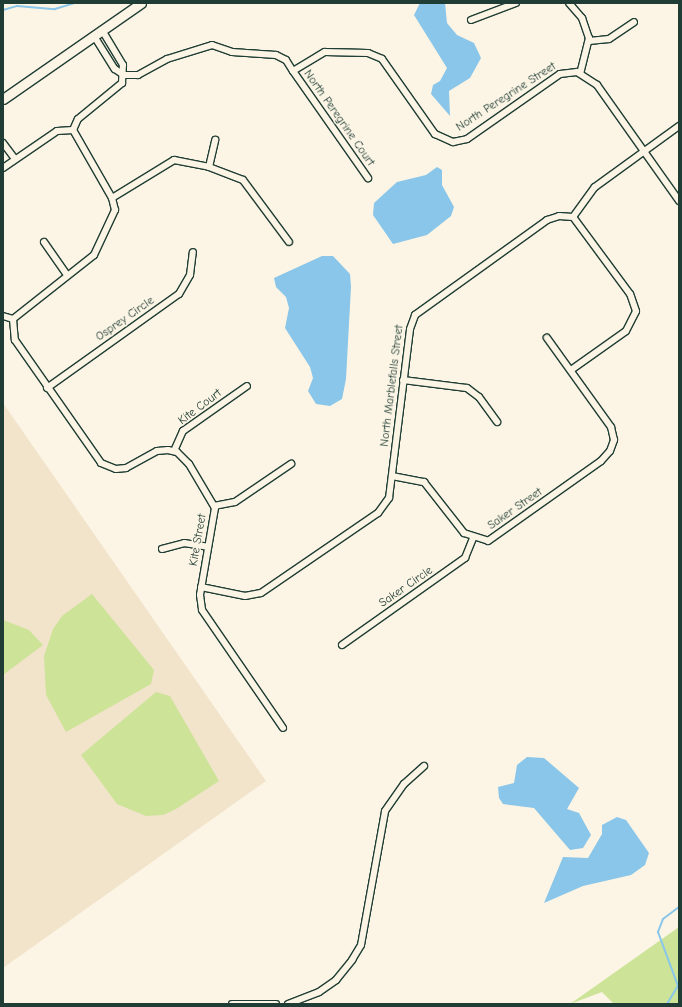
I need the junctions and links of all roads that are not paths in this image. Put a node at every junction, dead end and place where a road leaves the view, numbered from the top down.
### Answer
1 (141, 3) edge
2 (516, 3) edge
3 (569, 3) edge
4 (471, 20) dead end
5 (634, 22) dead end
6 (102, 30) junction
7 (94, 36) junction
8 (589, 41) junction
9 (293, 71) junction
10 (580, 73) junction
11 (124, 75) junction
12 (3, 99) edge
13 (679, 126) edge
14 (73, 130) junction
15 (215, 140) dead end
16 (3, 143) edge
17 (643, 150) junction
18 (15, 159) junction
19 (3, 168) edge
20 (209, 168) junction
21 (368, 178) dead end
22 (112, 198) junction
23 (679, 201) edge
24 (573, 217) junction
25 (44, 242) dead end
26 (289, 242) dead end
27 (193, 252) dead end
28 (67, 275) junction
29 (3, 316) edge
30 (13, 319) junction
31 (547, 338) dead end
32 (571, 370) junction
33 (403, 380) junction
34 (247, 386) dead end
35 (48, 388) junction
36 (497, 422) dead end
37 (174, 452) junction
38 (291, 464) dead end
39 (392, 476) junction
40 (214, 506) junction
41 (474, 538) junction
42 (208, 546) junction
43 (162, 549) dead end
44 (201, 587) junction
45 (342, 645) dead end
46 (283, 728) dead end
47 (424, 766) dead end
48 (232, 1004) edge
49 (276, 1004) edge
50 (288, 1004) edge

1 - 6 main road
2 - 4 street
3 - 8 street
5 - 8 street
6 - 7 main road
6 - 11 street
7 - 11 street
7 - 12 main road
8 - 10 street
9 - 10 street, North Peregrine Street
9 - 11 street
9 - 21 street, North Peregrine Court
10 - 17 street
11 - 14 street
13 - 17 street
14 - 18 street
14 - 22 street
15 - 20 street
16 - 18 street
17 - 23 street
17 - 24 street
18 - 19 street
20 - 22 street
20 - 26 street
22 - 28 street
24 - 32 street
24 - 33 street, North Marblefalls Street
25 - 28 street
27 - 35 street, Osprey Circle
28 - 30 street
29 - 30 street
30 - 35 street
31 - 32 street, Saker Street
32 - 41 street, Saker Street
33 - 36 street
33 - 39 street, North Marblefalls Street
34 - 37 street, Kite Court
35 - 37 street
37 - 40 street, Kite Street
38 - 40 street
39 - 41 street
39 - 44 street, North Marblefalls Street
40 - 42 street, Kite Street
41 - 45 street, Saker Circle
42 - 43 street
42 - 44 street, Kite Street
44 - 46 street, Kite Street
47 - 50 street
48 - 49 street

